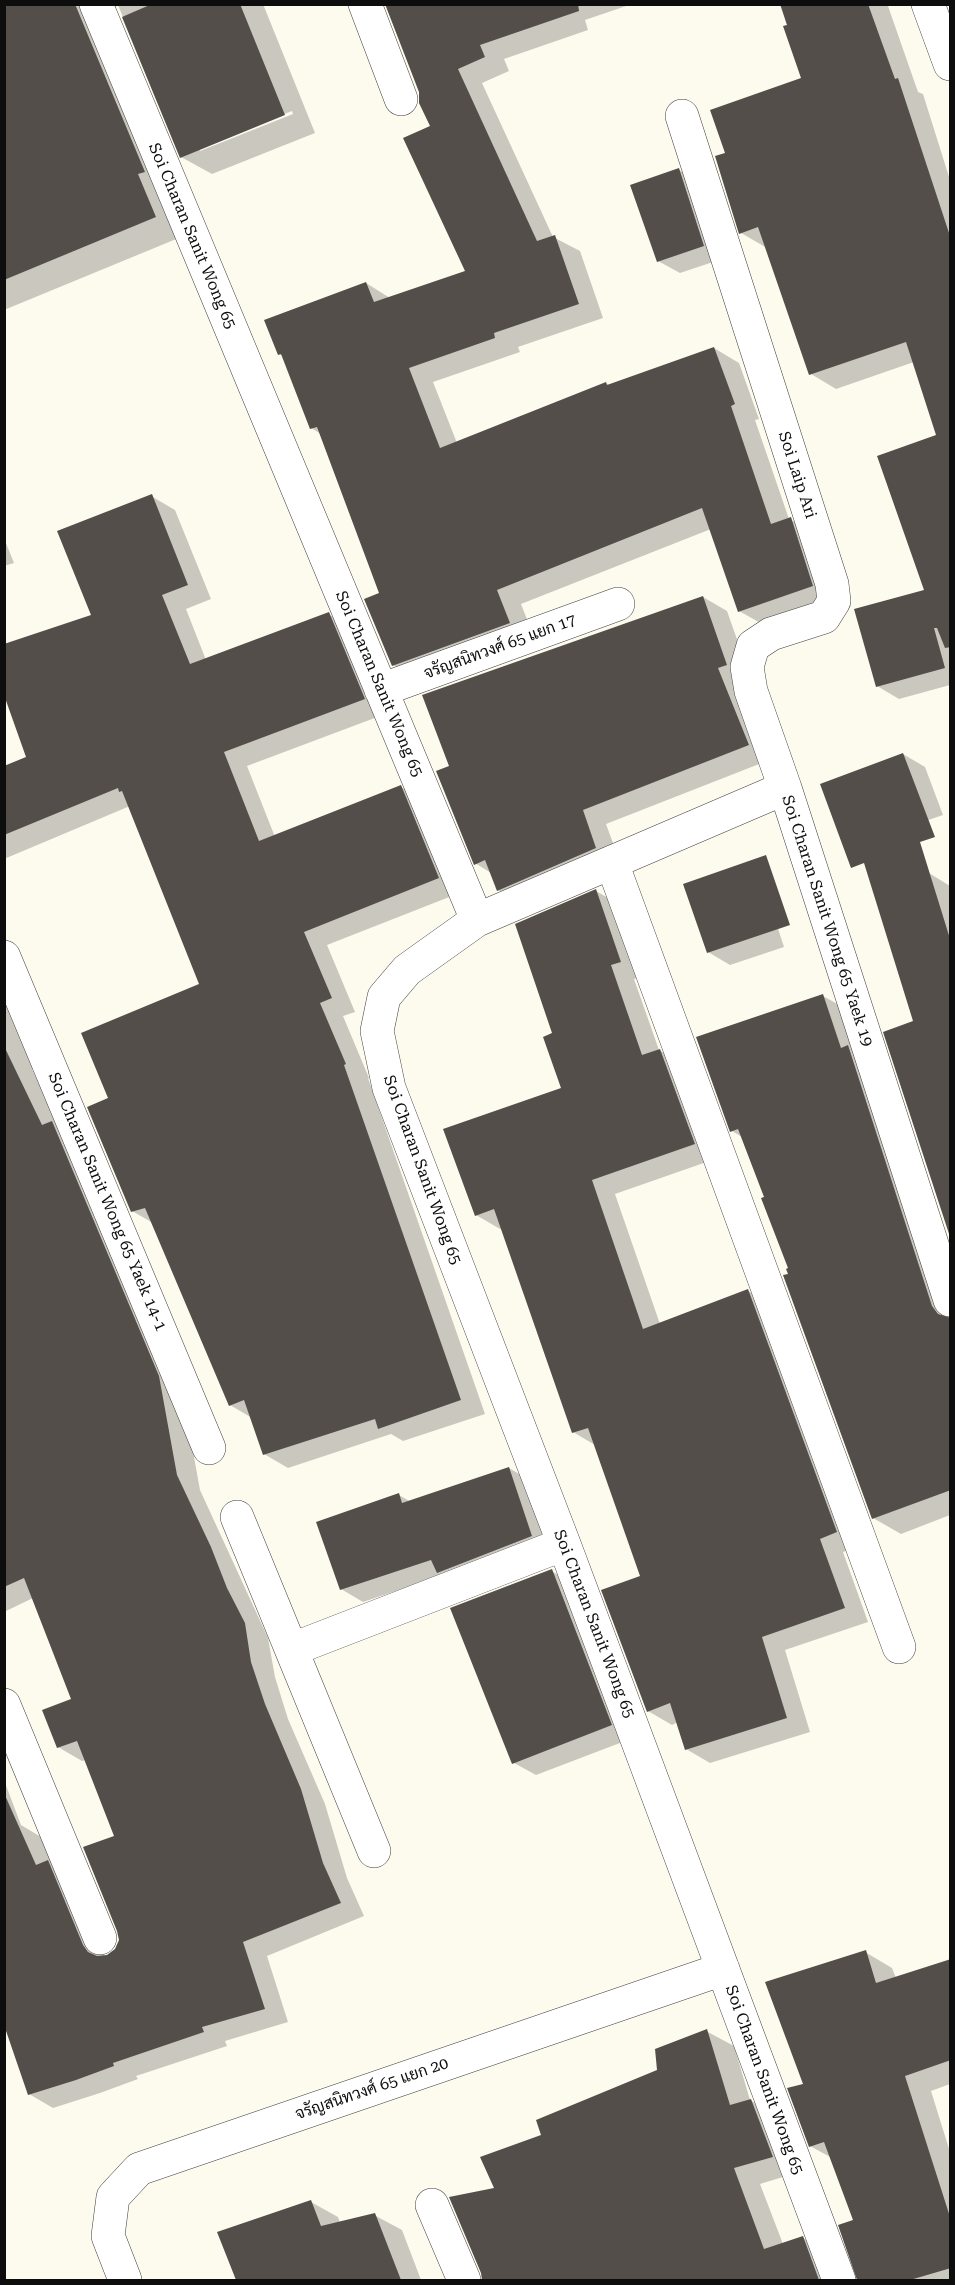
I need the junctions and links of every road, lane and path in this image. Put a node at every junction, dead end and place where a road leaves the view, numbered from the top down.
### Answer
1 (96, 4) edge
2 (365, 4) edge
3 (928, 4) edge
4 (951, 64) edge
5 (400, 99) dead end
6 (682, 116) dead end
7 (618, 604) dead end
8 (381, 690) junction
9 (785, 788) junction
10 (612, 863) junction
11 (477, 920) junction
12 (4, 957) edge
13 (951, 1300) edge
14 (209, 1448) dead end
15 (237, 1517) dead end
16 (564, 1544) junction
17 (899, 1647) dead end
18 (292, 1649) junction
19 (4, 1705) edge
20 (374, 1851) dead end
21 (100, 1938) dead end
22 (723, 1969) junction
23 (432, 2205) dead end
24 (125, 2280) edge
25 (464, 2280) edge
26 (839, 2280) edge

1 - 8 street, Soi Charan Sanit Wong 65
2 - 5 street
3 - 4 street
6 - 9 street, Soi Laip Ari
7 - 8 street, จรัญสนิทวงศ์ 65 แยก 17
8 - 11 street, Soi Charan Sanit Wong 65
9 - 10 street, Soi Charan Sanit Wong 65 Yaek 19
9 - 13 street, Soi Charan Sanit Wong 65 Yaek 19
10 - 11 street, Soi Charan Sanit Wong 65 Yaek 19
10 - 17 street
11 - 16 street, Soi Charan Sanit Wong 65
12 - 14 street, Soi Charan Sanit Wong 65 Yaek 14-1
15 - 18 street
16 - 18 street
16 - 22 street, Soi Charan Sanit Wong 65
18 - 20 street
19 - 21 street
22 - 24 street, จรัญสนิทวงศ์ 65 แยก 20
22 - 26 street, Soi Charan Sanit Wong 65
23 - 25 street

